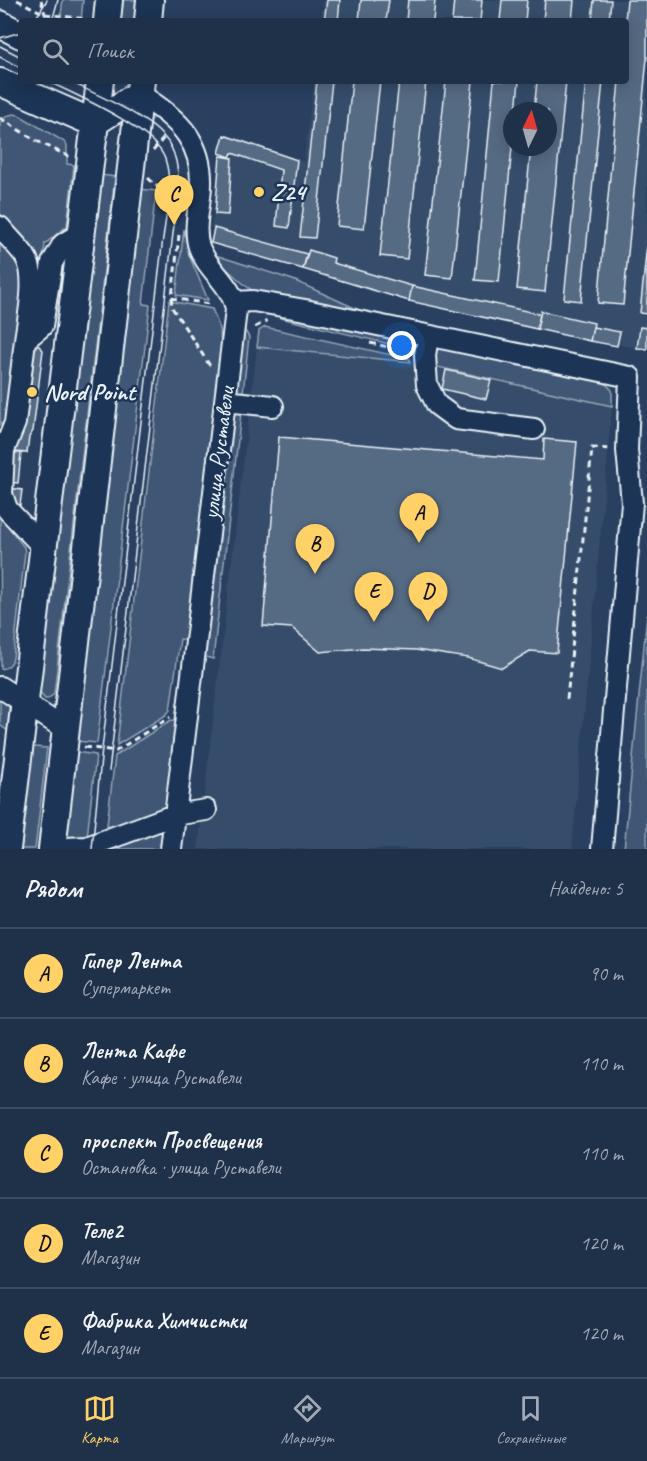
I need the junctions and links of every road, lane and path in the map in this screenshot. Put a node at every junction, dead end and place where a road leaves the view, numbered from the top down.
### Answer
1 (17, 0) edge
2 (41, 0) edge
3 (109, 0) edge
4 (150, 0) edge
5 (45, 14) junction
6 (48, 18) edge
7 (80, 18) edge
8 (98, 18) edge
9 (148, 18) edge
10 (0, 24) edge
11 (18, 33) edge
12 (0, 82) edge
13 (100, 84) edge
14 (125, 84) edge
15 (140, 87) edge
16 (0, 118) edge
17 (94, 123) junction
18 (168, 132) dead end
19 (72, 158) dead end
20 (150, 159) dead end
21 (145, 175) dead end
22 (161, 190) junction
23 (160, 195) dead end
24 (182, 209) dead end
25 (0, 227) edge
26 (179, 231) dead end
27 (81, 233) junction
28 (171, 298) junction
29 (235, 302) junction
30 (210, 304) dead end
31 (428, 336) junction
32 (25, 340) junction
33 (225, 401) junction
34 (273, 406) dead end
35 (534, 429) dead end
36 (6, 437) edge
37 (627, 450) junction
38 (44, 548) junction
39 (0, 687) edge
40 (567, 699) dead end
41 (26, 703) junction
42 (172, 716) dead end
43 (65, 729) junction
44 (83, 747) dead end
45 (206, 810) dead end
46 (174, 814) junction
47 (52, 847) edge
48 (87, 848) edge
49 (7, 849) edge
50 (171, 849) edge
51 (602, 849) edge

1 - 5 path
2 - 5 path
3 - 8 main road
4 - 9 main road
5 - 6 path
5 - 7 path
10 - 11 main road
12 - 17 main road
13 - 17 main road
14 - 15 main road
15 - 17 main road
15 - 29 street
15 - 43 main road
16 - 19 path
17 - 27 main road
18 - 20 path
21 - 22 path
22 - 23 path
22 - 24 path
25 - 32 street
26 - 28 path
27 - 32 street
27 - 38 main road
28 - 30 path
28 - 33 path
29 - 31 street
29 - 33 street, улица Руставели
31 - 35 street
31 - 37 street
32 - 36 street
33 - 34 street
33 - 46 street, улица Руставели
36 - 38 street
37 - 40 path
37 - 51 street
38 - 41 main road
39 - 41 street
41 - 43 street
41 - 49 main road
42 - 44 path
43 - 47 main road
45 - 46 street
46 - 48 street
46 - 50 street, улица Руставели
47 - 48 street

